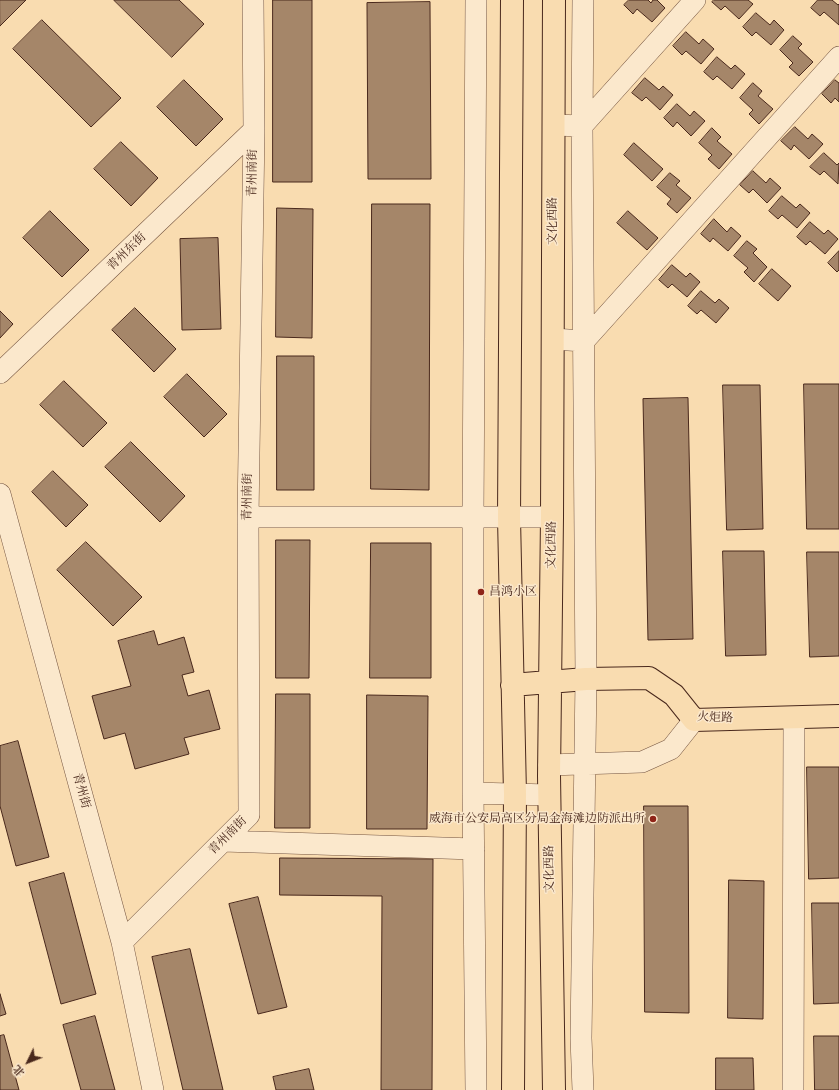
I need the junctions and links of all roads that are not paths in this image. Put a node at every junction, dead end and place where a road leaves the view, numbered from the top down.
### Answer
1 (253, 0) edge
2 (476, 0) edge
3 (512, 0) edge
4 (554, 0) edge
5 (583, 0) edge
6 (695, 0) edge
7 (839, 57) edge
8 (554, 125) junction
9 (582, 126) junction
10 (254, 130) junction
11 (553, 339) junction
12 (584, 341) junction
13 (0, 373) edge
14 (1, 505) edge
15 (248, 517) junction
16 (473, 517) junction
17 (552, 517) junction
18 (509, 518) junction
19 (586, 680) junction
20 (550, 682) junction
21 (512, 685) junction
22 (839, 716) edge
23 (794, 718) junction
24 (694, 720) junction
25 (585, 764) junction
26 (549, 766) junction
27 (473, 793) junction
28 (515, 794) junction
29 (549, 795) junction
30 (223, 841) junction
31 (474, 849) junction
32 (122, 942) junction
33 (153, 1090) edge
34 (476, 1090) edge
35 (513, 1090) edge
36 (554, 1090) edge
37 (583, 1090) edge
38 (793, 1090) edge

1 - 10 street, 青州南街
2 - 16 street
3 - 18 main road
4 - 8 main road, 文化西路
5 - 9 street
6 - 9 street
7 - 12 street
8 - 9 street
8 - 11 main road, 文化西路
9 - 12 street
10 - 13 street, 青州东街
10 - 15 street, 青州南街
11 - 12 street
11 - 17 main road, 文化西路
12 - 19 street
14 - 32 street, 青州街
15 - 16 street
15 - 30 street, 青州南街
16 - 18 street
16 - 27 street
17 - 18 street
17 - 20 main road, 文化西路
18 - 21 main road
19 - 20 main road, 火炬路
19 - 24 main road, 火炬路
19 - 25 street
20 - 21 main road, 火炬路
20 - 26 main road, 文化西路
21 - 28 main road
22 - 23 main road, 火炬路
23 - 24 main road, 火炬路
23 - 38 street
24 - 25 street
25 - 26 street
25 - 37 street
26 - 29 main road, 文化西路
27 - 28 street
27 - 31 street
28 - 29 street
28 - 35 main road
29 - 36 main road, 文化西路
30 - 31 street
30 - 32 street, 青州南街
31 - 34 street
32 - 33 street, 青州街

